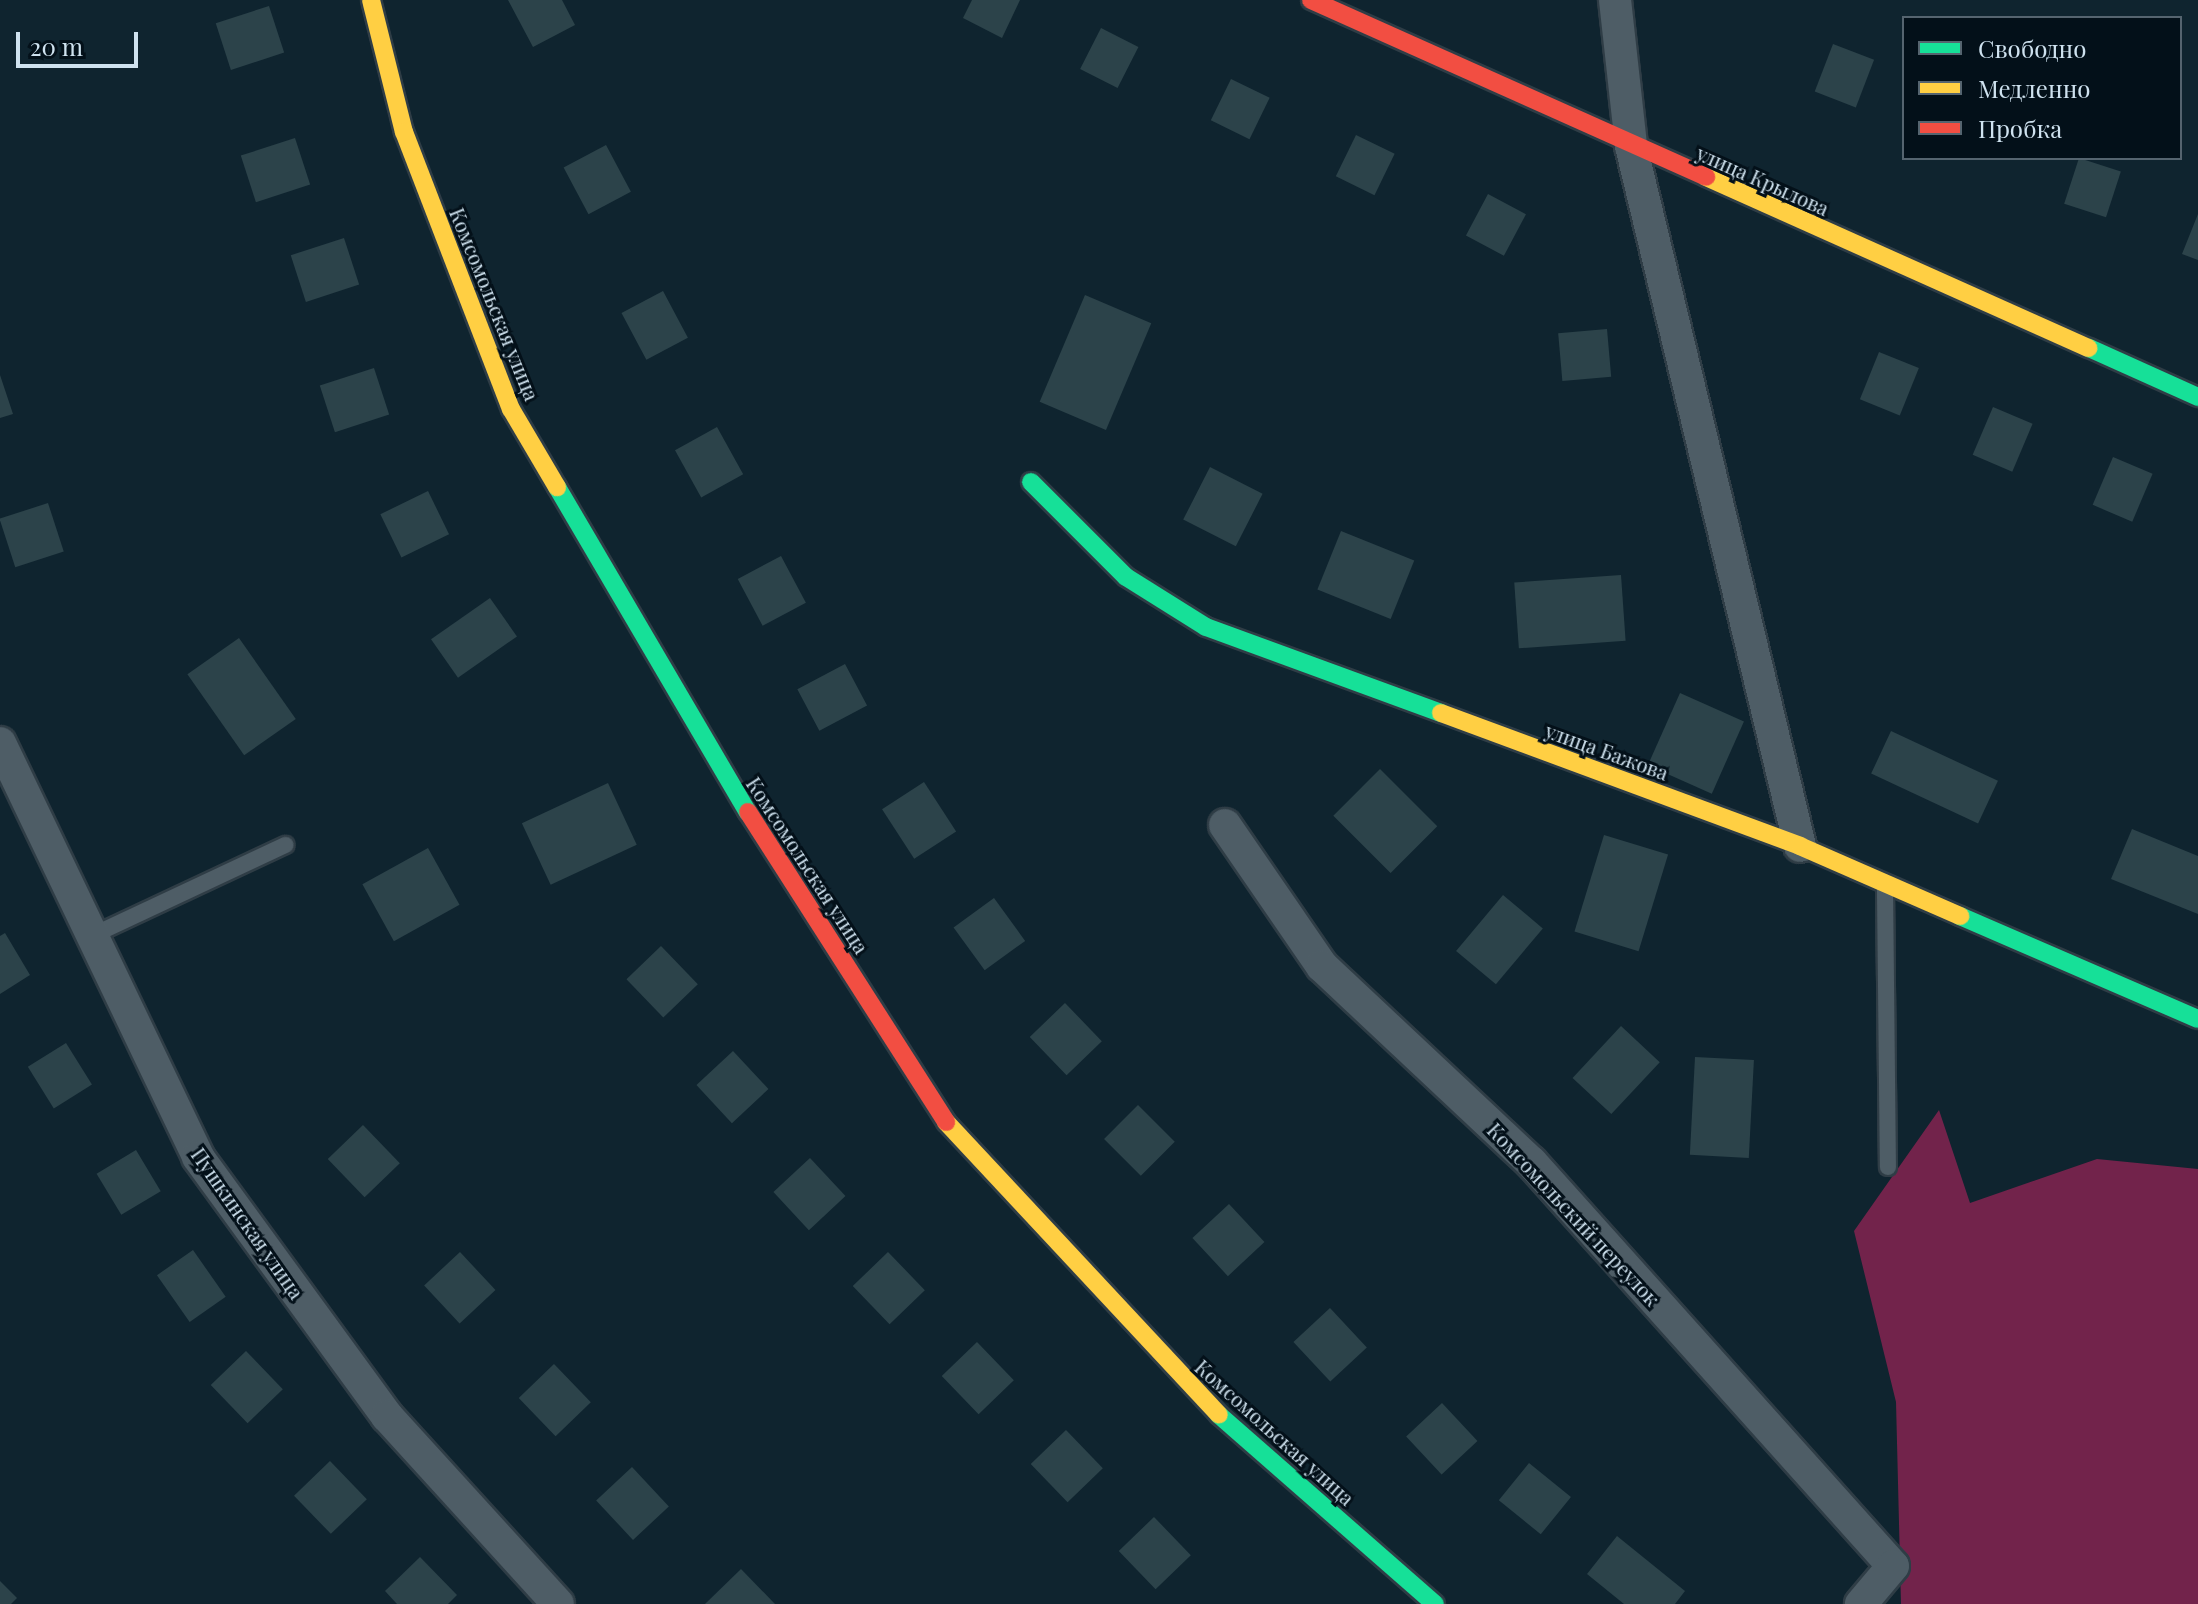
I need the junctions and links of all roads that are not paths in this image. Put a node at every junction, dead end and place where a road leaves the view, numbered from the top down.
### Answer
1 (371, 0) edge
2 (1311, 0) edge
3 (1615, 0) edge
4 (1631, 146) junction
5 (2198, 397) edge
6 (1031, 482) dead end
7 (0, 743) edge
8 (1225, 825) dead end
9 (285, 845) dead end
10 (1800, 846) junction
11 (1885, 883) junction
12 (89, 937) junction
13 (2198, 1019) edge
14 (1888, 1167) dead end
15 (558, 1604) edge
16 (1435, 1604) edge
17 (1861, 1604) edge

1 - 16 street, Комсомольская улица
2 - 4 street, улица Крылова
3 - 4 street
4 - 5 street, улица Крылова
4 - 10 street
6 - 10 street, улица Бажова
7 - 12 street, Пушкинская улица
8 - 17 street, Комсомольский переулок
9 - 12 lane
10 - 11 street, улица Бажова
11 - 13 street, улица Бажова
11 - 14 lane
12 - 15 street, Пушкинская улица

